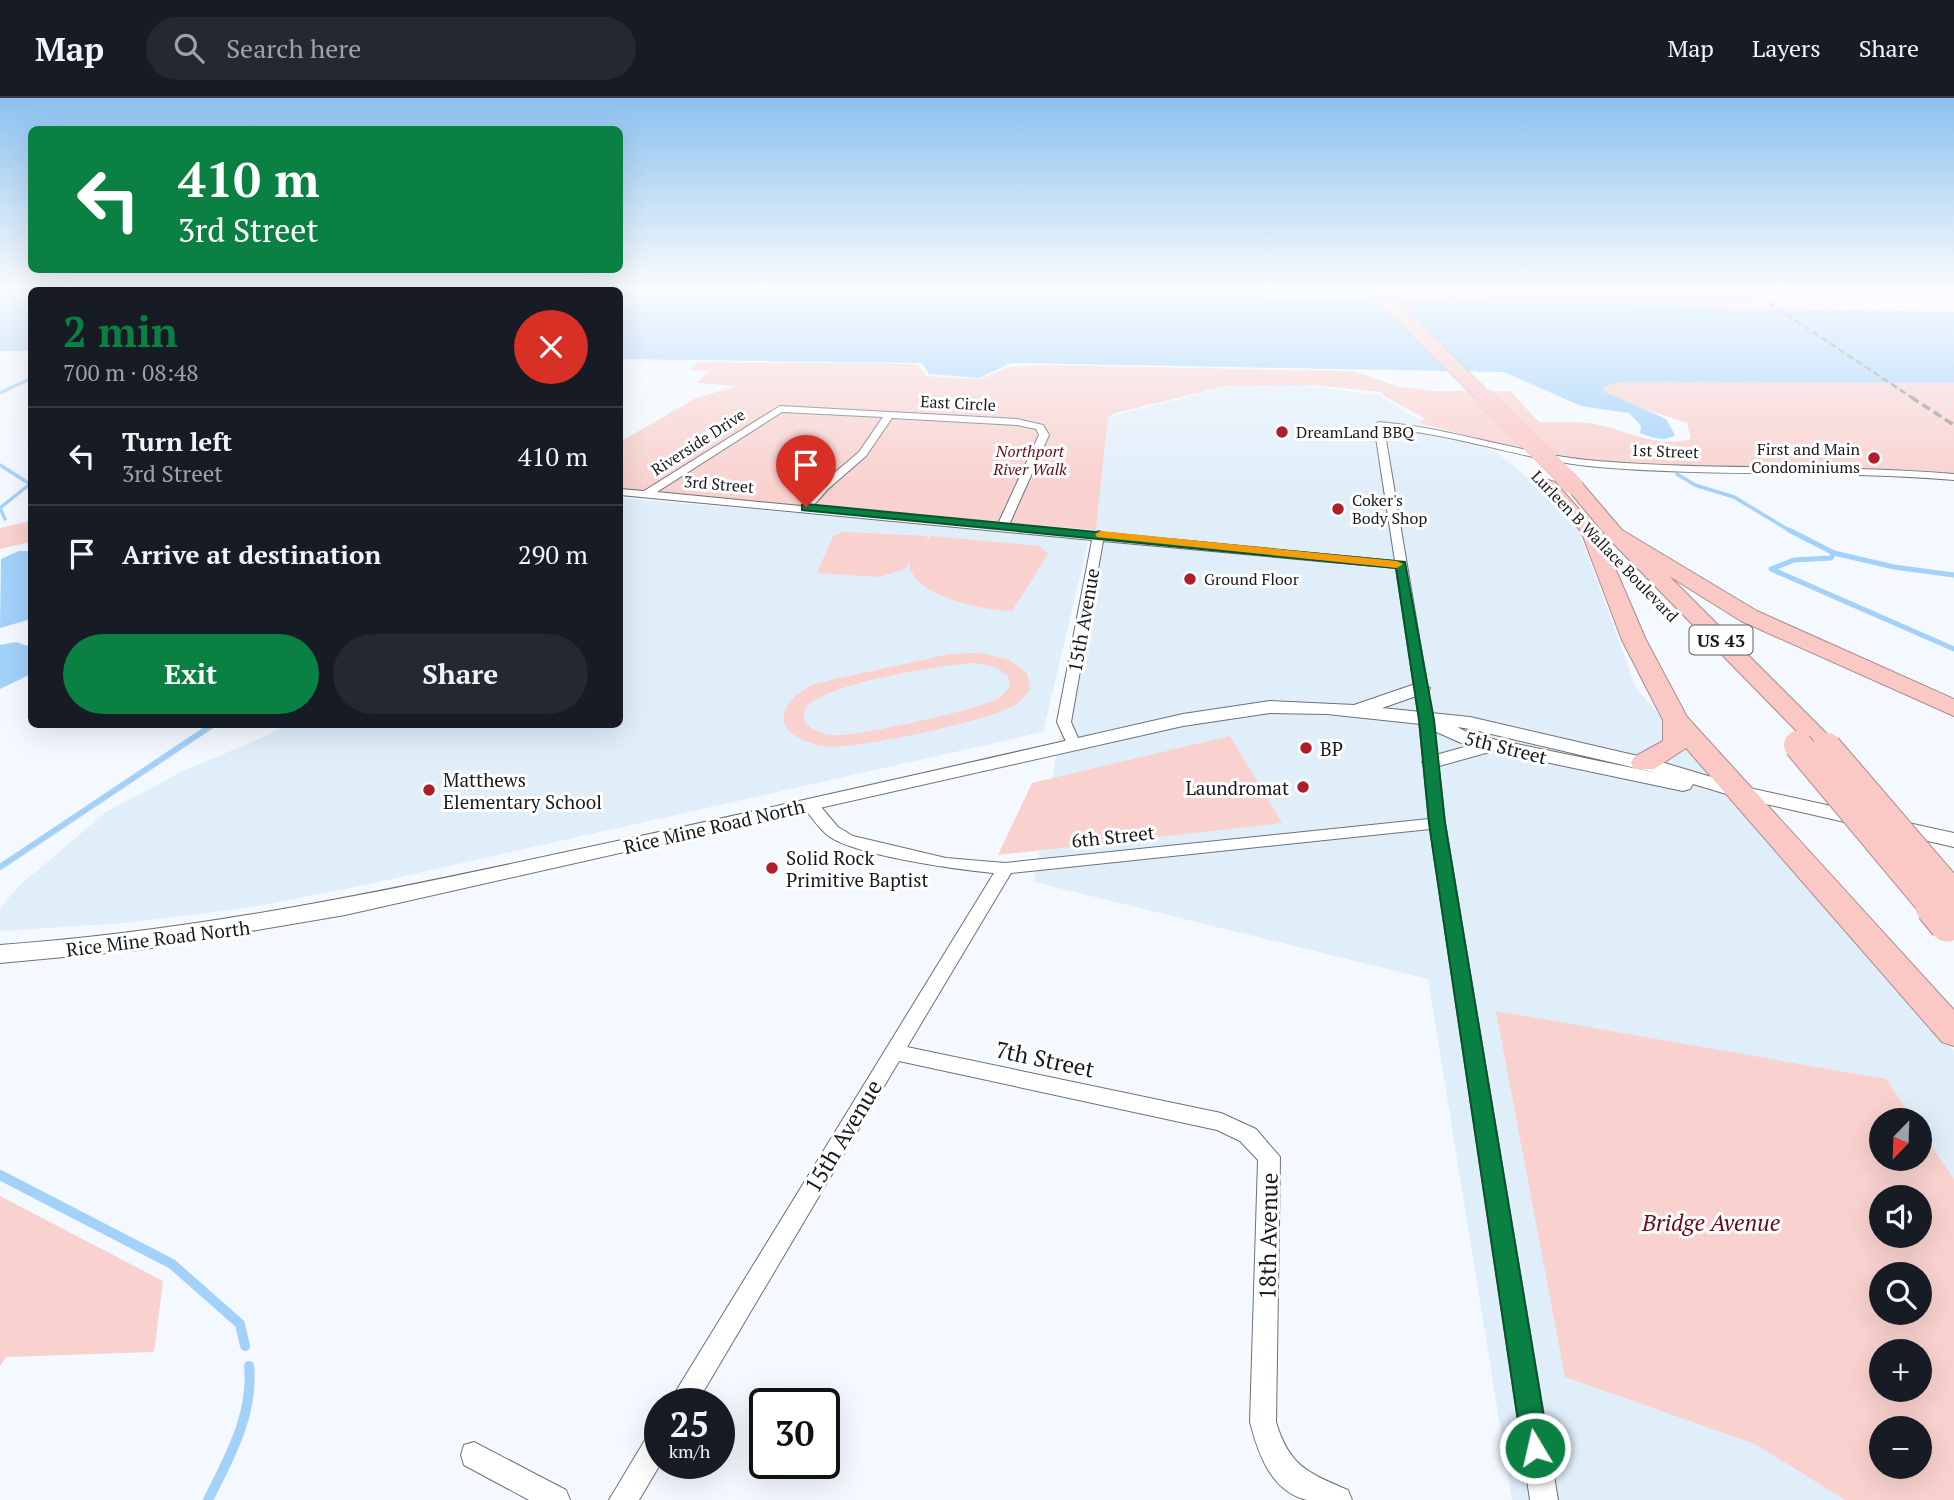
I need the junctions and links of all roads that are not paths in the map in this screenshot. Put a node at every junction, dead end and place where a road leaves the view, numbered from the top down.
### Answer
1 (1422, 356) edge
2 (1442, 356) edge
3 (889, 415) junction
4 (1954, 477) edge
5 (623, 492) edge
6 (648, 494) junction
7 (806, 507) junction
8 (1003, 526) junction
9 (1590, 533) junction
10 (1099, 534) junction
11 (1615, 534) junction
12 (1401, 565) junction
13 (1421, 688) junction
14 (1954, 708) edge
15 (1356, 711) junction
16 (1426, 720) junction
17 (1675, 720) junction
18 (1074, 745) junction
19 (1496, 746) junction
20 (1432, 762) junction
21 (1644, 762) junction
22 (1740, 792) junction
23 (810, 804) junction
24 (1437, 823) junction
25 (1954, 839) edge
26 (1005, 869) junction
27 (1952, 917) edge
28 (0, 954) edge
29 (1954, 1033) edge
30 (893, 1052) junction
31 (1186, 1114) joint
32 (691, 1388) edge
33 (474, 1455) dead end
34 (644, 1465) edge
35 (556, 1500) edge
36 (623, 1500) edge
37 (1338, 1500) edge
38 (1544, 1500) edge

1 - 9 highway, Lurleen B Wallace Boulevard / US 43
2 - 11 highway, Lurleen B Wallace Boulevard / US 43, bridge
3 - 6 street, Riverside Drive
3 - 7 street
3 - 8 street, East Circle
4 - 12 street, 1st Street
5 - 6 street, 3rd Street
6 - 7 street, 3rd Street
7 - 8 street, 3rd Street
8 - 10 street, 3rd Street
9 - 17 highway
9 - 27 highway, Lurleen B Wallace Boulevard / US 43, bridge
10 - 12 street, 3rd Street
10 - 18 street, 15th Avenue
11 - 14 highway
11 - 27 highway, Lurleen B Wallace Boulevard / US 43, bridge
12 - 13 street
13 - 15 main road
13 - 16 street
15 - 16 main road, Rice Mine Road North
15 - 18 main road, Rice Mine Road North
16 - 19 main road, 5th Street
16 - 20 street
16 - 21 main road, 5th Street
17 - 21 highway
17 - 22 highway
18 - 23 main road, Rice Mine Road North
19 - 20 main road
19 - 22 main road, 5th Street
20 - 24 street
21 - 22 main road, 5th Street
22 - 25 main road, 5th Street
22 - 29 highway
23 - 26 street, 6th Street
23 - 28 main road, Rice Mine Road North
24 - 26 street, 6th Street
24 - 38 street
26 - 30 street, 15th Avenue
30 - 31 street, 7th Street
30 - 32 street, 15th Avenue
31 - 37 street, 18th Avenue
33 - 35 street
34 - 36 street

